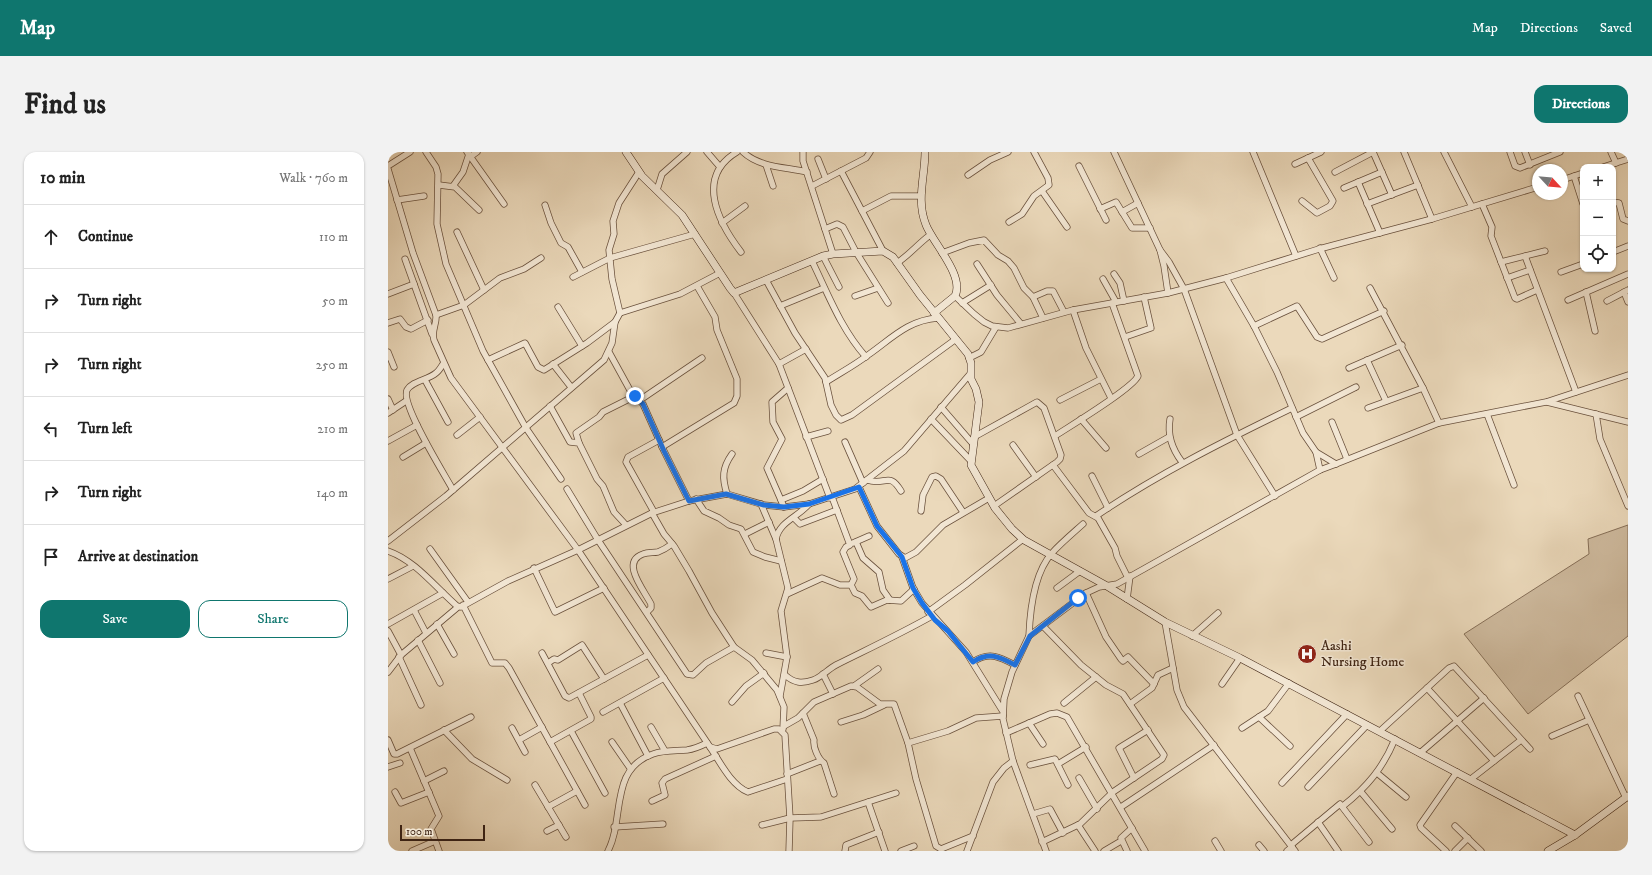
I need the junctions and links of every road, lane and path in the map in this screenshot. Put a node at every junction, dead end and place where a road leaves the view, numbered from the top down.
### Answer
1 (410, 152) edge
2 (426, 152) edge
3 (477, 152) edge
4 (626, 152) edge
5 (687, 152) edge
6 (708, 152) edge
7 (737, 152) edge
8 (743, 152) edge
9 (803, 152) edge
10 (870, 152) edge
11 (925, 152) edge
12 (1008, 152) edge
13 (1034, 152) edge
14 (1114, 152) edge
15 (1253, 152) edge
16 (1321, 152) edge
17 (1373, 152) edge
18 (1404, 152) edge
19 (1444, 152) edge
20 (1510, 152) edge
21 (1525, 152) edge
22 (1560, 152) edge
23 (1611, 152) edge
24 (469, 154) edge
25 (1308, 158) junction
26 (818, 159) dead end
27 (1628, 159) edge
28 (1616, 163) junction
29 (1295, 164) dead end
30 (1612, 164) edge
31 (766, 165) junction
32 (1530, 165) junction
33 (388, 166) edge
34 (1079, 166) dead end
35 (720, 167) junction
36 (388, 169) edge
37 (841, 171) junction
38 (639, 172) junction
39 (807, 172) junction
40 (1335, 172) dead end
41 (1382, 172) junction
42 (1580, 174) edge
43 (968, 175) dead end
44 (1574, 176) junction
45 (1568, 178) edge
46 (826, 179) junction
47 (1358, 182) junction
48 (439, 185) junction
49 (1418, 185) junction
50 (453, 186) junction
51 (773, 186) dead end
52 (812, 186) junction
53 (1344, 188) dead end
54 (1532, 189) edge
55 (657, 190) junction
56 (1042, 191) junction
57 (1392, 195) junction
58 (424, 196) dead end
59 (921, 196) junction
60 (397, 200) junction
61 (1582, 200) edge
62 (1302, 201) dead end
63 (1616, 202) edge
64 (1138, 203) junction
65 (504, 204) dead end
66 (1367, 204) junction
67 (1482, 204) junction
68 (545, 205) dead end
69 (745, 206) dead end
70 (1472, 207) junction
71 (1100, 209) junction
72 (479, 210) dead end
73 (862, 211) junction
74 (1122, 212) junction
75 (1432, 219) junction
76 (1106, 220) dead end
77 (1628, 221) edge
78 (1009, 222) dead end
79 (722, 223) junction
80 (1067, 227) dead end
81 (1150, 228) junction
82 (826, 229) junction
83 (457, 232) dead end
84 (1380, 233) junction
85 (695, 234) junction
86 (930, 234) junction
87 (1628, 246) edge
88 (1320, 248) junction
89 (1160, 250) junction
90 (883, 251) junction
91 (1545, 251) dead end
92 (1616, 251) edge
93 (741, 252) dead end
94 (856, 252) junction
95 (942, 253) junction
96 (833, 254) junction
97 (823, 256) junction
98 (1296, 256) junction
99 (1525, 256) junction
100 (541, 258) dead end
101 (610, 258) junction
102 (405, 259) dead end
103 (812, 261) junction
104 (1501, 262) junction
105 (897, 263) junction
106 (977, 264) dead end
107 (1580, 265) edge
108 (1530, 270) junction
109 (582, 272) junction
110 (1561, 272) dead end
111 (720, 273) junction
112 (1114, 274) dead end
113 (1628, 274) edge
114 (573, 277) dead end
115 (1226, 278) junction
116 (1334, 278) dead end
117 (1507, 278) junction
118 (1103, 279) dead end
119 (766, 280) junction
120 (414, 284) junction
121 (991, 285) junction
122 (697, 286) junction
123 (839, 287) dead end
124 (824, 288) junction
125 (878, 288) junction
126 (1370, 288) dead end
127 (1184, 289) junction
128 (484, 290) junction
129 (1537, 290) junction
130 (1626, 291) edge
131 (734, 292) junction
132 (1586, 292) junction
133 (1168, 293) junction
134 (388, 294) edge
135 (855, 296) dead end
136 (955, 296) junction
137 (1033, 297) junction
138 (1144, 297) junction
139 (1568, 300) dead end
140 (1124, 301) junction
141 (1607, 301) dead end
142 (1628, 302) edge
143 (888, 303) dead end
144 (962, 303) junction
145 (1114, 303) junction
146 (464, 304) junction
147 (780, 306) junction
148 (558, 307) dead end
149 (1073, 310) junction
150 (1384, 310) junction
151 (1064, 312) junction
152 (620, 313) junction
153 (436, 315) junction
154 (936, 315) junction
155 (1043, 318) junction
156 (428, 320) junction
157 (614, 322) junction
158 (388, 323) edge
159 (1021, 324) junction
160 (1254, 326) junction
161 (996, 327) junction
162 (1595, 331) dead end
163 (433, 333) junction
164 (1125, 337) junction
165 (956, 339) junction
166 (1402, 345) junction
167 (582, 346) junction
168 (806, 349) junction
169 (388, 352) edge
170 (609, 352) junction
171 (866, 357) junction
172 (702, 358) dead end
173 (969, 358) junction
174 (488, 360) junction
175 (1367, 360) junction
176 (443, 364) junction
177 (553, 364) junction
178 (779, 364) junction
179 (394, 367) dead end
180 (1350, 368) dead end
181 (970, 374) junction
182 (1628, 375) edge
183 (1101, 379) junction
184 (425, 380) junction
185 (826, 382) junction
186 (571, 387) junction
187 (1356, 387) dead end
188 (788, 388) junction
189 (1423, 388) junction
190 (1576, 392) junction
191 (635, 396) junction
192 (1111, 398) junction
193 (388, 399) edge
194 (640, 400) junction
195 (1060, 400) dead end
196 (406, 401) junction
197 (1386, 402) junction
198 (1546, 402) junction
199 (550, 406) junction
200 (941, 407) junction
201 (1292, 408) junction
202 (1368, 408) dead end
203 (390, 411) edge
204 (1487, 414) junction
205 (1596, 414) junction
206 (480, 416) junction
207 (1296, 417) junction
208 (931, 419) junction
209 (1081, 419) junction
210 (1170, 419) dead end
211 (448, 422) dead end
212 (1332, 422) dead end
213 (1628, 422) edge
214 (1439, 423) junction
215 (417, 425) junction
216 (526, 428) junction
217 (828, 431) dead end
218 (457, 434) dead end
219 (1237, 435) junction
220 (806, 436) junction
221 (1054, 436) junction
222 (1169, 437) junction
223 (659, 440) junction
224 (973, 440) junction
225 (388, 441) edge
226 (845, 442) dead end
227 (426, 443) junction
228 (579, 443) junction
229 (1013, 445) dead end
230 (501, 447) junction
231 (662, 447) junction
232 (1106, 448) dead end
233 (1316, 452) junction
234 (732, 454) dead end
235 (1139, 454) dead end
236 (402, 457) dead end
237 (1348, 459) junction
238 (971, 461) junction
239 (1182, 462) junction
240 (1336, 464) junction
241 (1053, 465) junction
242 (1320, 470) junction
243 (1092, 476) dead end
244 (1036, 477) junction
245 (561, 479) dead end
246 (823, 479) junction
247 (863, 483) junction
248 (1514, 485) dead end
249 (567, 489) dead end
250 (453, 490) junction
251 (902, 491) dead end
252 (726, 494) junction
253 (1274, 496) junction
254 (831, 497) junction
255 (989, 498) junction
256 (696, 499) junction
257 (781, 500) junction
258 (689, 501) junction
259 (761, 504) junction
260 (809, 504) junction
261 (994, 506) junction
262 (1628, 506) edge
263 (784, 507) junction
264 (1108, 508) junction
265 (837, 510) junction
266 (921, 511) dead end
267 (653, 512) junction
268 (963, 512) junction
269 (1096, 516) junction
270 (794, 518) junction
271 (769, 522) junction
272 (1083, 524) dead end
273 (626, 525) junction
274 (745, 534) junction
275 (869, 536) dead end
276 (1023, 538) junction
277 (776, 539) junction
278 (598, 540) junction
279 (388, 541) edge
280 (853, 543) junction
281 (672, 544) junction
282 (430, 549) dead end
283 (578, 550) junction
284 (388, 551) edge
285 (1051, 554) junction
286 (902, 557) junction
287 (781, 561) junction
288 (413, 566) junction
289 (534, 568) junction
290 (1080, 571) junction
291 (1129, 577) junction
292 (388, 579) edge
293 (851, 585) junction
294 (1107, 586) junction
295 (604, 588) junction
296 (1057, 588) dead end
297 (914, 589) junction
298 (1086, 593) junction
299 (443, 594) junction
300 (787, 594) junction
301 (1127, 599) junction
302 (890, 600) junction
303 (463, 605) junction
304 (414, 610) junction
305 (647, 612) junction
306 (1218, 613) dead end
307 (930, 614) junction
308 (1165, 622) junction
309 (388, 624) edge
310 (437, 624) junction
311 (1043, 626) junction
312 (388, 631) edge
313 (426, 633) junction
314 (1030, 636) junction
315 (1192, 636) junction
316 (418, 640) junction
317 (734, 647) junction
318 (542, 653) dead end
319 (766, 653) dead end
320 (454, 654) dead end
321 (648, 654) junction
322 (400, 656) junction
323 (787, 657) junction
324 (1240, 658) junction
325 (548, 662) junction
326 (973, 662) junction
327 (1015, 665) junction
328 (1173, 668) junction
329 (878, 670) dead end
330 (388, 672) edge
331 (764, 673) junction
332 (823, 674) junction
333 (785, 675) junction
334 (1096, 677) junction
335 (664, 678) junction
336 (604, 679) junction
337 (440, 683) dead end
338 (1289, 683) junction
339 (1154, 684) junction
340 (1222, 684) dead end
341 (854, 686) junction
342 (1427, 688) junction
343 (578, 693) junction
344 (833, 694) junction
345 (780, 696) junction
346 (1578, 696) dead end
347 (1484, 698) junction
348 (732, 702) dead end
349 (620, 703) junction
350 (1064, 703) dead end
351 (1130, 704) junction
352 (884, 705) junction
353 (421, 706) dead end
354 (603, 712) dead end
355 (803, 713) junction
356 (1003, 713) junction
357 (1347, 714) junction
358 (471, 716) dead end
359 (1259, 717) junction
360 (1589, 720) junction
361 (1458, 721) junction
362 (842, 722) dead end
363 (1029, 723) junction
364 (1367, 725) junction
365 (542, 727) junction
366 (651, 727) dead end
367 (512, 728) dead end
368 (1242, 728) dead end
369 (783, 729) junction
370 (444, 730) junction
371 (1148, 730) junction
372 (571, 731) junction
373 (1380, 732) junction
374 (1006, 733) junction
375 (1552, 736) dead end
376 (1395, 739) junction
377 (388, 740) edge
378 (519, 740) junction
379 (1521, 740) junction
380 (550, 742) junction
381 (612, 742) dead end
382 (908, 743) junction
383 (1043, 744) dead end
384 (709, 745) junction
385 (1214, 745) junction
386 (1290, 746) dead end
387 (1086, 747) junction
388 (410, 748) junction
389 (1530, 749) dead end
390 (664, 751) junction
391 (525, 752) dead end
392 (1420, 753) junction
393 (648, 756) junction
394 (716, 756) junction
395 (820, 761) junction
396 (1013, 761) junction
397 (1494, 761) junction
398 (400, 763) dead end
399 (1058, 764) junction
400 (1030, 765) dead end
401 (388, 768) edge
402 (630, 768) junction
403 (444, 771) dead end
404 (1457, 772) junction
405 (1377, 773) junction
406 (787, 776) junction
407 (1079, 778) dead end
408 (1134, 778) junction
409 (1471, 779) junction
410 (507, 780) dead end
411 (424, 781) junction
412 (1282, 783) dead end
413 (535, 785) dead end
414 (1068, 785) dead end
415 (1308, 787) dead end
416 (577, 791) junction
417 (395, 792) dead end
418 (429, 792) junction
419 (1112, 792) junction
420 (1361, 792) junction
421 (605, 793) dead end
422 (896, 793) dead end
423 (834, 794) dead end
424 (1406, 796) dead end
425 (1627, 797) edge
426 (652, 801) dead end
427 (868, 802) junction
428 (585, 805) dead end
429 (1343, 806) junction
430 (548, 807) junction
431 (1121, 808) junction
432 (1097, 809) junction
433 (1033, 814) junction
434 (790, 818) junction
435 (1318, 822) junction
436 (663, 824) dead end
437 (559, 825) junction
438 (762, 825) dead end
439 (1078, 825) junction
440 (1455, 826) dead end
441 (614, 827) junction
442 (1132, 828) junction
443 (1392, 829) dead end
444 (547, 831) dead end
445 (879, 832) junction
446 (1063, 832) junction
447 (1575, 835) junction
448 (973, 836) junction
449 (566, 837) dead end
450 (1468, 838) junction
451 (435, 840) junction
452 (1121, 841) junction
453 (1215, 841) dead end
454 (1042, 842) junction
455 (1369, 842) dead end
456 (1259, 845) dead end
457 (914, 846) dead end
458 (1291, 849) edge
459 (412, 851) edge
460 (439, 851) edge
461 (608, 851) edge
462 (789, 851) edge
463 (845, 851) edge
464 (886, 851) edge
465 (901, 851) edge
466 (967, 851) edge
467 (1046, 851) edge
468 (1095, 851) edge
469 (1104, 851) edge
470 (1128, 851) edge
471 (1145, 851) edge
472 (1220, 851) edge
473 (1264, 851) edge
474 (1338, 851) edge
475 (1446, 851) edge
476 (1456, 851) edge
477 (1481, 851) edge
478 (1548, 851) edge

1 - 33 street
2 - 48 street
3 - 24 street
4 - 38 street
5 - 55 street
6 - 35 street
7 - 35 street
8 - 31 street
9 - 39 street
10 - 37 street
11 - 59 street
12 - 43 street
13 - 56 street
14 - 64 street
15 - 98 street
16 - 25 street
17 - 40 street
17 - 41 street
18 - 49 street
19 - 70 street
20 - 32 street
21 - 32 street
22 - 32 street
23 - 28 street
24 - 50 street
24 - 65 street
25 - 29 street
25 - 62 street
26 - 46 street
27 - 28 street
28 - 30 street
31 - 39 street
31 - 51 street
34 - 71 street
35 - 79 street
36 - 60 street
37 - 46 street
37 - 73 street
38 - 55 street
38 - 101 street
39 - 52 street
41 - 47 street
41 - 57 street
42 - 44 street
44 - 45 street
44 - 61 street
46 - 52 street
47 - 53 street
47 - 66 street
48 - 50 street
48 - 146 street
49 - 57 street
49 - 75 street
50 - 72 street
52 - 82 street
54 - 67 street
55 - 85 street
56 - 78 street
56 - 80 street
57 - 66 street
58 - 60 street
59 - 73 street
59 - 86 street
60 - 153 street
63 - 77 street
64 - 74 street
64 - 81 street
66 - 84 street
67 - 70 street
67 - 104 street
68 - 109 street
69 - 79 street
70 - 75 street
71 - 74 street
71 - 76 street
73 - 90 street
74 - 81 street
75 - 84 street
79 - 93 street
81 - 89 street
82 - 94 street
82 - 96 street
83 - 128 street
84 - 88 street
85 - 101 street
85 - 111 street
86 - 95 street
86 - 105 street
87 - 92 street
88 - 98 street
88 - 116 street
89 - 127 street
89 - 133 street
90 - 94 street
90 - 105 street
91 - 99 street
94 - 96 street
94 - 125 street
95 - 136 street
95 - 137 street
96 - 97 street
97 - 103 street
97 - 123 street
98 - 115 street
99 - 104 street
99 - 108 street
100 - 128 street
101 - 109 street
101 - 152 street
102 - 120 street
103 - 119 street
103 - 124 street
104 - 117 street
105 - 154 street
106 - 121 street
107 - 110 street
108 - 117 street
108 - 129 street
109 - 114 street
111 - 122 street
111 - 131 street
112 - 140 street
113 - 132 street
115 - 127 street
115 - 160 street
117 - 129 street
118 - 145 street
119 - 131 street
119 - 147 street
120 - 134 street
120 - 156 street
121 - 144 street
121 - 159 street
122 - 152 street
122 - 231 street
124 - 147 street
124 - 171 street
125 - 135 street
125 - 143 street
126 - 150 street
127 - 133 street
127 - 219 street
128 - 146 street
129 - 190 street
130 - 141 street
130 - 142 street
131 - 178 street
132 - 139 street
132 - 162 street
133 - 138 street
136 - 144 street
136 - 154 street
137 - 151 street
137 - 155 street
138 - 140 street
138 - 164 street
140 - 145 street
144 - 161 street
145 - 149 street
145 - 164 street
146 - 153 street
146 - 174 street
147 - 168 street
148 - 167 street
149 - 151 street
149 - 183 street
150 - 160 street
150 - 166 street
151 - 155 street
152 - 157 street
153 - 163 street
154 - 165 street
154 - 171 street
155 - 159 street
156 - 158 street
156 - 163 street
157 - 167 street
157 - 170 street
159 - 161 street
160 - 201 street
161 - 173 street
163 - 176 street
164 - 192 street
165 - 173 street
165 - 185 street
166 - 175 street
166 - 189 street
167 - 177 street
168 - 178 street
168 - 185 street
169 - 179 street
170 - 186 street
170 - 191 street
171 - 185 street
172 - 194 street
173 - 181 street
174 - 177 street
174 - 216 street
175 - 180 street
175 - 197 street
176 - 184 street
176 - 206 street
177 - 186 street
178 - 188 street
181 - 200 street
181 - 224 street
182 - 190 street
183 - 192 street
183 - 195 street
184 - 196 street
184 - 211 street
186 - 199 street
187 - 207 street
188 - 220 street
188 - 257 street
189 - 197 street
189 - 214 street
190 - 198 street
191 - 194 street
191 - 228 street
192 - 209 street
193 - 203 street
194 - 223 street
196 - 203 street
196 - 215 street
197 - 202 street
198 - 204 street
198 - 205 street
199 - 216 street
199 - 228 street
200 - 208 street
200 - 224 street
201 - 207 street
201 - 219 street
204 - 214 street
204 - 248 street
205 - 213 street
205 - 262 street
206 - 218 street
206 - 230 street
207 - 233 street
208 - 238 street
208 - 247 street
209 - 221 street
209 - 232 street
210 - 222 street
212 - 237 street
214 - 237 street
215 - 225 street
215 - 227 street
216 - 230 street
216 - 245 street
217 - 220 street
219 - 239 street
219 - 253 street
220 - 246 street
221 - 224 street
221 - 241 street
222 - 235 street
222 - 239 street
223 - 231 street
223 - 267 street
224 - 238 street
226 - 247 street
227 - 236 street
227 - 250 street
228 - 273 street
229 - 244 street
230 - 250 street
230 - 283 street
231 - 258 street
233 - 240 street
233 - 242 street
234 - 252 street
237 - 240 street
238 - 255 street
239 - 264 street
240 - 242 street
241 - 244 street
241 - 269 street
242 - 253 street
243 - 264 street
244 - 261 street
246 - 254 street
246 - 257 street
247 - 251 street
247 - 254 street
247 - 286 street
249 - 278 street
250 - 279 street
252 - 256 street
252 - 259 street
253 - 291 street
254 - 260 street
254 - 265 street
255 - 261 street
255 - 268 street
256 - 258 street
256 - 274 street
257 - 263 street
258 - 267 street
259 - 263 street
259 - 271 street
260 - 263 street
260 - 270 street
261 - 276 street
264 - 269 street
265 - 270 street
265 - 280 street
266 - 268 street
267 - 273 street
267 - 281 street
268 - 286 street
269 - 291 street
270 - 277 street
271 - 274 street
271 - 277 street
272 - 285 street
273 - 278 street
274 - 287 street
275 - 280 street
276 - 285 street
276 - 307 street
277 - 287 street
278 - 283 street
278 - 305 street
280 - 293 street
280 - 302 street
281 - 305 street
281 - 317 street
282 - 303 street
283 - 289 street
283 - 295 street
284 - 288 street
285 - 290 street
285 - 314 street
286 - 297 street
287 - 300 street
288 - 292 street
288 - 299 street
289 - 295 street
289 - 303 street
290 - 294 street
290 - 296 street
291 - 294 street
291 - 301 street
293 - 300 street
293 - 302 street
294 - 298 street
294 - 301 street
295 - 321 street
297 - 302 street
297 - 307 street
298 - 311 street
298 - 339 street
299 - 303 street
299 - 304 street
300 - 323 street
301 - 308 street
303 - 310 street
303 - 365 street
304 - 309 street
304 - 313 street
305 - 317 street
306 - 315 street
307 - 326 street
307 - 332 street
308 - 315 street
308 - 328 street
310 - 313 street
310 - 320 street
311 - 314 street
311 - 334 street
312 - 322 street
313 - 316 street
314 - 327 street
315 - 324 street
316 - 322 street
316 - 337 street
317 - 331 street
318 - 325 street
319 - 323 street
321 - 335 street
321 - 336 street
322 - 330 street
322 - 353 street
323 - 333 street
324 - 338 street
324 - 340 street
325 - 336 street
325 - 343 street
326 - 327 street
326 - 356 street
327 - 356 street
328 - 339 street
328 - 385 street
329 - 341 street
331 - 345 street
331 - 348 street
332 - 333 street
332 - 344 street
333 - 345 street
334 - 350 street
334 - 351 street
335 - 349 street
335 - 384 street
336 - 343 street
338 - 357 street
338 - 359 street
339 - 351 street
341 - 344 street
341 - 352 street
342 - 347 street
342 - 361 street
342 - 373 street
343 - 372 street
344 - 355 street
345 - 369 street
346 - 360 street
347 - 361 street
347 - 379 street
349 - 354 street
349 - 393 street
351 - 371 street
352 - 362 street
352 - 382 street
355 - 369 street
355 - 395 street
356 - 374 street
356 - 382 street
357 - 364 street
357 - 412 street
358 - 370 street
359 - 368 street
359 - 386 street
360 - 375 street
360 - 425 street
361 - 392 street
361 - 397 street
363 - 374 street
363 - 383 street
363 - 387 street
364 - 373 street
364 - 415 street
365 - 378 street
365 - 380 street
366 - 390 street
367 - 378 street
369 - 384 street
369 - 406 street
370 - 388 street
370 - 410 street
371 - 408 street
371 - 408 street
372 - 380 street
372 - 421 street
373 - 376 street
374 - 396 street
376 - 392 street
376 - 405 street
377 - 388 street
378 - 391 street
379 - 389 street
379 - 397 street
380 - 416 street
381 - 402 street
382 - 448 street
384 - 390 street
384 - 394 street
385 - 431 street
385 - 458 street
387 - 399 street
387 - 419 street
388 - 411 street
390 - 393 street
392 - 404 street
393 - 402 street
394 - 406 street
394 - 426 street
395 - 406 street
395 - 423 street
396 - 433 street
396 - 448 street
397 - 409 street
398 - 401 street
399 - 400 street
399 - 414 street
402 - 441 street
403 - 411 street
404 - 409 street
404 - 475 street
405 - 420 street
405 - 424 street
406 - 434 street
407 - 432 street
408 - 419 street
409 - 447 street
411 - 418 street
413 - 430 street
416 - 428 street
416 - 430 street
417 - 418 street
418 - 451 street
419 - 431 street
419 - 432 street
420 - 429 street
420 - 443 street
422 - 427 street
425 - 447 street
427 - 434 street
427 - 445 street
429 - 435 street
429 - 455 street
430 - 437 street
431 - 442 street
432 - 439 street
433 - 446 street
433 - 454 street
434 - 438 street
434 - 462 street
435 - 458 street
435 - 474 street
436 - 441 street
437 - 444 street
437 - 449 street
439 - 446 street
439 - 468 street
440 - 450 street
441 - 461 street
442 - 452 street
442 - 471 street
445 - 463 street
445 - 464 street
446 - 454 street
447 - 478 street
448 - 466 street
450 - 476 street
450 - 477 street
451 - 459 street
451 - 460 street
452 - 469 street
452 - 470 street
453 - 472 street
454 - 467 street
456 - 473 street
457 - 465 street

